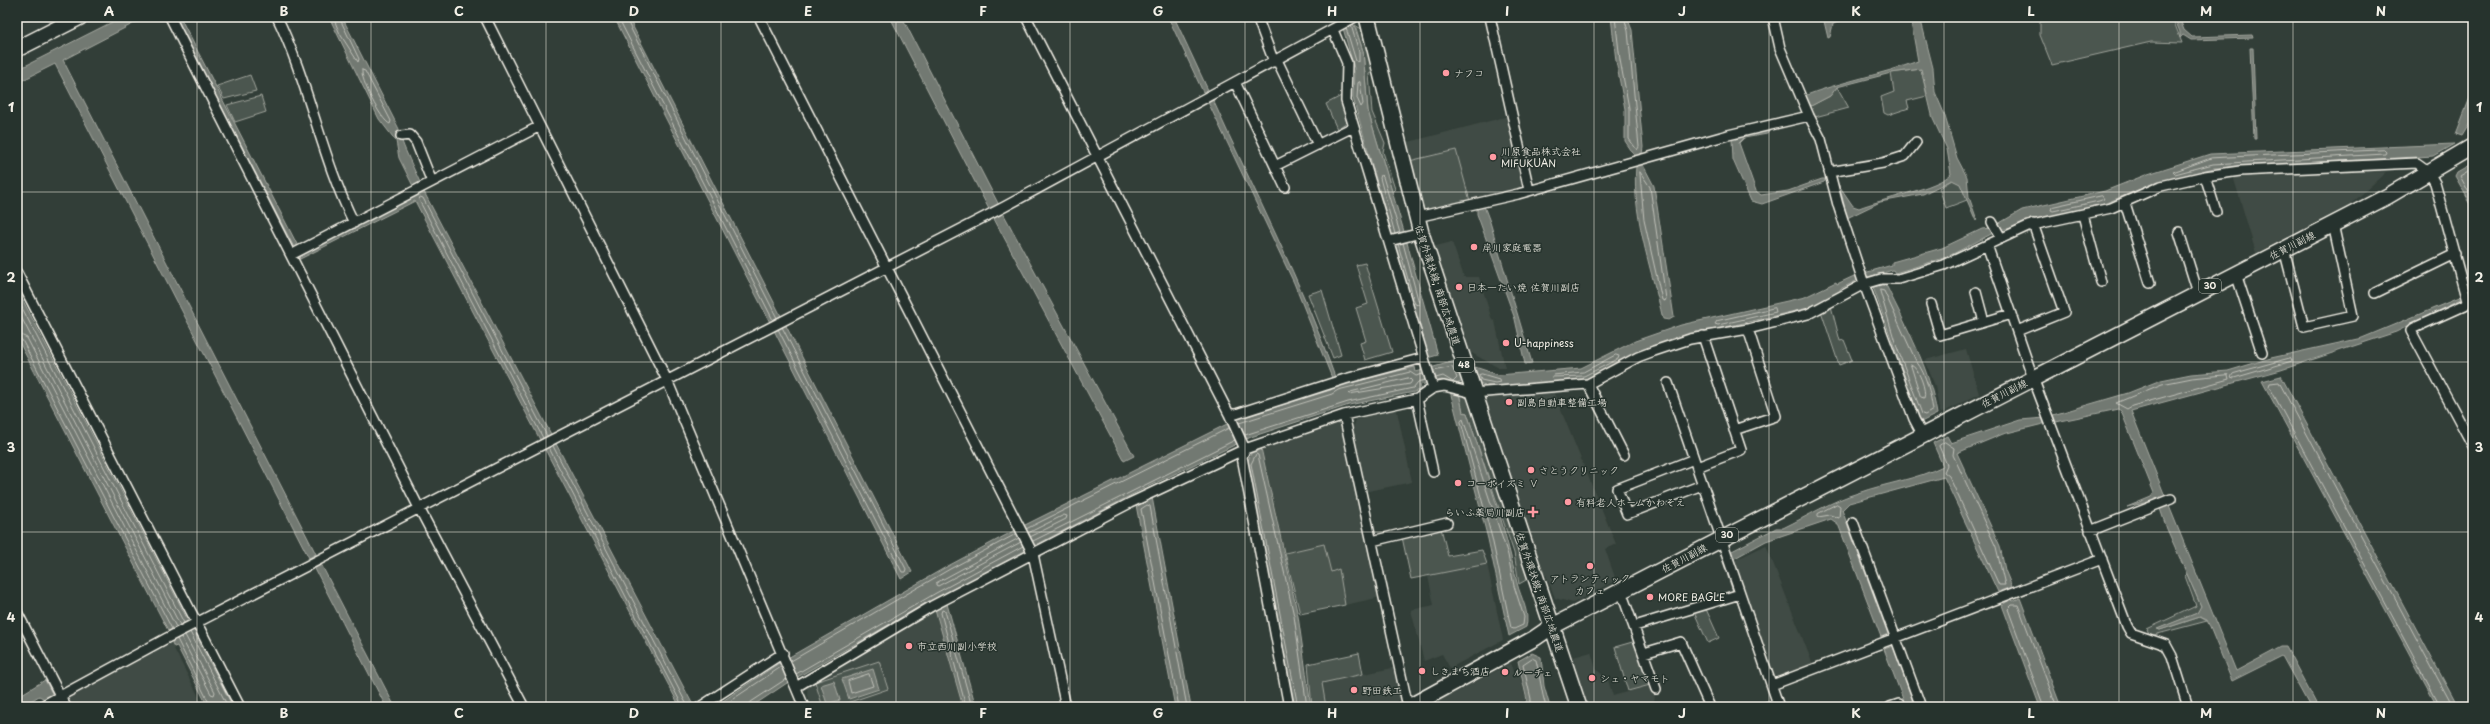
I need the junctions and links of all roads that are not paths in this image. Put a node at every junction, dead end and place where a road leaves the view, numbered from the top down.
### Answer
1 (80, 17) edge
2 (170, 17) edge
3 (277, 17) edge
4 (485, 17) edge
5 (759, 17) edge
6 (1026, 17) edge
7 (1257, 17) edge
8 (1355, 17) edge
9 (1367, 17) edge
10 (1490, 17) edge
11 (1773, 17) edge
12 (1336, 29) junction
13 (17, 49) edge
14 (1276, 61) junction
15 (1235, 82) junction
16 (1808, 116) junction
17 (538, 127) junction
18 (1353, 127) junction
19 (401, 136) dead end
20 (1916, 142) dead end
21 (1318, 145) junction
22 (2473, 146) edge
23 (1097, 155) junction
24 (1275, 166) junction
25 (2428, 171) junction
26 (1829, 172) junction
27 (2205, 176) junction
28 (429, 184) junction
29 (1285, 186) dead end
30 (1529, 190) junction
31 (2125, 202) junction
32 (2216, 211) dead end
33 (2083, 215) junction
34 (1417, 217) junction
35 (1992, 222) dead end
36 (354, 223) junction
37 (2033, 224) junction
38 (2333, 224) junction
39 (2179, 232) dead end
40 (1414, 235) junction
41 (2000, 236) junction
42 (1389, 241) junction
43 (1987, 245) junction
44 (2284, 249) junction
45 (2454, 254) junction
46 (291, 256) junction
47 (886, 267) junction
48 (17, 273) edge
49 (2236, 274) junction
50 (2101, 282) dead end
51 (1864, 283) junction
52 (2150, 283) dead end
53 (1976, 292) dead end
54 (2198, 293) junction
55 (2375, 293) dead end
56 (1931, 304) dead end
57 (2011, 314) junction
58 (1984, 322) junction
59 (1748, 329) junction
60 (2017, 330) junction
61 (1703, 336) junction
62 (2262, 353) dead end
63 (1423, 358) junction
64 (2033, 378) junction
65 (667, 380) junction
66 (1668, 383) dead end
67 (1588, 384) junction
68 (1432, 386) junction
69 (1467, 390) junction
70 (1417, 399) junction
71 (1229, 414) junction
72 (1344, 416) junction
73 (1734, 430) junction
74 (1923, 436) junction
75 (2473, 446) edge
76 (1245, 448) junction
77 (1624, 455) dead end
78 (1695, 463) junction
79 (1433, 472) dead end
80 (1702, 485) junction
81 (2169, 500) dead end
82 (419, 508) junction
83 (1853, 522) dead end
84 (1447, 523) dead end
85 (2090, 531) junction
86 (1721, 539) junction
87 (1372, 541) junction
88 (1033, 554) junction
89 (2102, 559) junction
90 (1621, 591) junction
91 (1740, 594) junction
92 (17, 612) edge
93 (196, 623) junction
94 (1635, 626) junction
95 (1551, 627) junction
96 (1895, 638) junction
97 (782, 653) junction
98 (1644, 653) junction
99 (1772, 685) junction
100 (796, 687) junction
101 (1656, 689) dead end
102 (58, 695) junction
103 (1779, 705) edge
104 (41, 706) edge
105 (66, 707) edge
106 (240, 707) edge
107 (524, 707) edge
108 (700, 707) edge
109 (804, 707) edge
110 (1066, 707) edge
111 (1289, 707) edge
112 (1409, 707) edge
113 (1579, 707) edge
114 (1710, 707) edge
115 (1767, 707) edge
116 (1921, 707) edge
117 (2188, 707) edge

1 - 13 main road
2 - 46 street
3 - 36 street
4 - 17 street
5 - 47 street
6 - 23 street
7 - 14 street
8 - 12 street
9 - 34 main road, 佐賀外環状線; 南部広域農道 / 48
10 - 30 street
11 - 16 street
12 - 14 street
12 - 18 street
14 - 15 street
14 - 21 street
15 - 23 street
15 - 24 street
16 - 26 street
16 - 30 street
17 - 28 street
17 - 65 street
18 - 21 street
18 - 42 street
19 - 28 street
20 - 26 street
21 - 24 street
22 - 25 main road, 佐賀川副線 / 30
23 - 47 street
23 - 71 street
24 - 29 street
25 - 27 street
25 - 38 main road, 佐賀川副線 / 30
25 - 45 street
26 - 51 street
27 - 31 street
27 - 32 street
28 - 36 street
30 - 34 street
31 - 33 street
31 - 52 street
33 - 37 street
33 - 50 street
34 - 40 main road, 佐賀外環状線; 南部広域農道 / 48
35 - 41 street
36 - 46 street
37 - 41 street
37 - 60 street
38 - 44 main road, 佐賀川副線 / 30
38 - 44 street
39 - 54 street
40 - 42 street
40 - 69 main road, 佐賀外環状線; 南部広域農道 / 48
41 - 43 street
42 - 63 street
43 - 51 street
43 - 57 street
44 - 49 main road, 佐賀川副線 / 30
45 - 55 street
45 - 75 street
46 - 82 street
47 - 65 street
47 - 88 street
48 - 93 street
49 - 54 main road, 佐賀川副線 / 30
49 - 62 street
51 - 59 street
51 - 74 street
53 - 58 street
54 - 64 main road, 佐賀川副線 / 30
56 - 58 street
57 - 58 street
57 - 60 street
59 - 61 street
59 - 73 street
60 - 64 street
61 - 67 street
61 - 73 street
63 - 68 street
63 - 71 street
64 - 74 main road, 佐賀川副線 / 30
64 - 85 street
65 - 82 street
65 - 97 street
66 - 78 street
67 - 69 street
67 - 77 street
68 - 69 street
68 - 70 street
69 - 95 main road, 佐賀外環状線; 南部広域農道 / 48
70 - 72 street
70 - 79 street
71 - 76 street
72 - 76 street
72 - 87 street
73 - 78 street
74 - 86 main road, 佐賀川副線 / 30
76 - 88 street
76 - 111 street
78 - 80 street
78 - 80 street
80 - 86 street
81 - 85 street
82 - 93 street
82 - 107 street
83 - 96 street
84 - 87 street
85 - 89 street
86 - 90 main road, 佐賀川副線 / 30
86 - 91 street
87 - 112 street
88 - 100 street
88 - 110 street
89 - 96 street
89 - 117 street
90 - 94 street
90 - 95 main road, 佐賀川副線 / 30
91 - 94 street
91 - 99 street
92 - 102 street
93 - 102 street
93 - 106 street
94 - 98 street
95 - 112 main road, 佐賀川副線 / 30
95 - 113 main road, 佐賀外環状線; 南部広域農道 / 48
96 - 99 street
96 - 116 street
97 - 100 street
97 - 108 street
98 - 101 street
98 - 114 street
99 - 103 street
100 - 109 street
102 - 104 street
102 - 105 street
103 - 115 street

